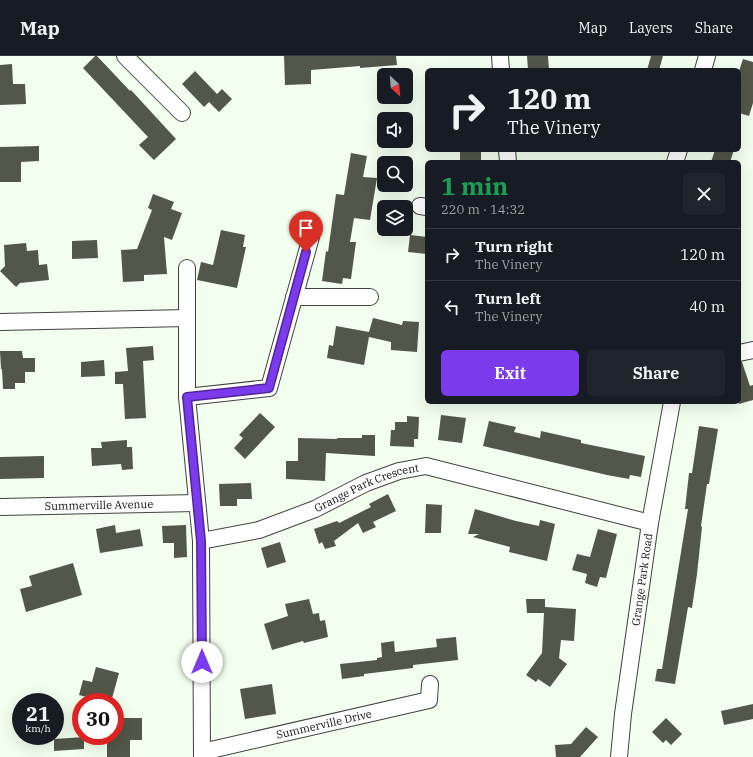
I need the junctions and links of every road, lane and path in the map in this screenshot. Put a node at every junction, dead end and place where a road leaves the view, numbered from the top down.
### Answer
1 (125, 56) edge
2 (500, 56) edge
3 (707, 56) edge
4 (501, 68) edge
5 (704, 68) edge
6 (182, 113) dead end
7 (311, 237) dead end
8 (188, 268) dead end
9 (294, 297) junction
10 (370, 297) dead end
11 (187, 318) junction
12 (0, 322) edge
13 (753, 350) edge
14 (741, 353) edge
15 (187, 397) junction
16 (672, 404) edge
17 (198, 504) junction
18 (0, 507) edge
19 (650, 523) junction
20 (201, 541) junction
21 (430, 684) dead end
22 (202, 755) edge
23 (619, 757) edge

1 - 6 street
2 - 4 street
3 - 5 street
7 - 9 street
8 - 11 street
9 - 10 street
9 - 15 street
11 - 12 street
11 - 15 street
13 - 14 street
15 - 17 street
16 - 19 street, Grange Park Road
17 - 18 street, Summerville Avenue
17 - 20 street
19 - 20 street, Grange Park Crescent
19 - 23 street, Grange Park Road
20 - 22 street
21 - 22 street, Summerville Drive

